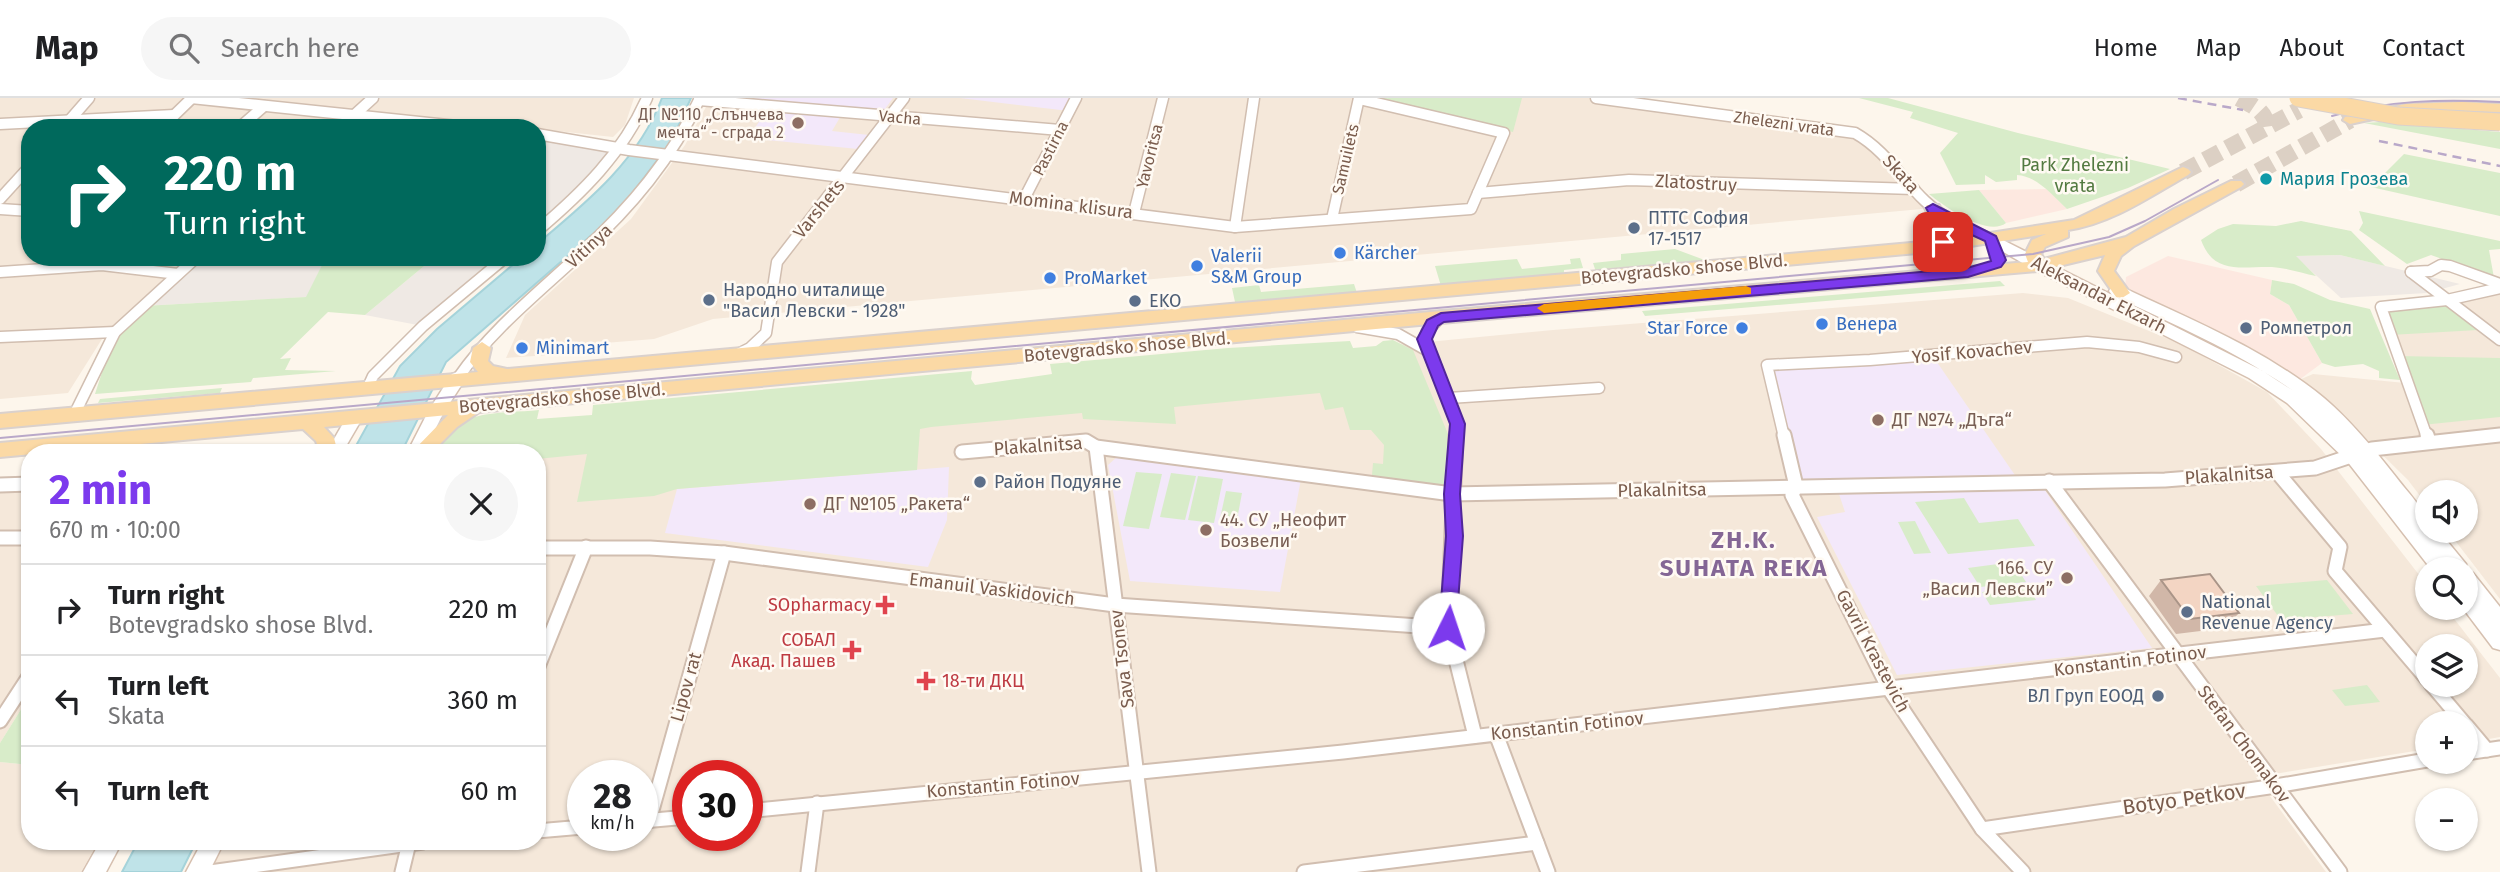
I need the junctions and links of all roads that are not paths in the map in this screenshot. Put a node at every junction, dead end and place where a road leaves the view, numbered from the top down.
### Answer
1 (89, 98) edge
2 (191, 98) edge
3 (373, 98) edge
4 (647, 98) edge
5 (904, 98) edge
6 (1076, 98) edge
7 (1163, 98) edge
8 (1254, 98) edge
9 (1596, 98) edge
10 (2334, 98) edge
11 (699, 99) edge
12 (1359, 99) edge
13 (2299, 104) edge
14 (264, 106) junction
15 (2500, 108) edge
16 (174, 115) junction
17 (354, 115) junction
18 (890, 116) junction
19 (71, 119) joint
20 (170, 119) edge
21 (249, 119) edge
22 (350, 119) edge
23 (392, 119) edge
24 (2500, 122) edge
25 (21, 123) edge
26 (0, 124) edge
27 (2500, 129) edge
28 (1060, 130) junction
29 (1846, 131) joint
30 (546, 136) edge
31 (623, 149) junction
32 (669, 155) junction
33 (2183, 172) tunnel mouth
34 (21, 176) edge
35 (844, 177) junction
36 (2236, 184) tunnel mouth
37 (1914, 189) junction
38 (1478, 193) junction
39 (0, 199) edge
40 (1024, 199) junction
41 (1933, 208) junction
42 (0, 209) edge
43 (21, 210) edge
44 (1134, 213) junction
45 (1332, 219) junction
46 (546, 224) edge
47 (2078, 224) junction
48 (1235, 227) junction
49 (1991, 239) junction
50 (2132, 241) junction
51 (1939, 246) junction
52 (2036, 260) junction
53 (2056, 262) junction
54 (87, 266) edge
55 (110, 266) edge
56 (187, 266) edge
57 (495, 266) edge
58 (0, 272) edge
59 (1968, 272) junction
60 (178, 274) junction
61 (2500, 286) edge
62 (2122, 293) junction
63 (2447, 300) junction
64 (1441, 317) junction
65 (1352, 326) junction
66 (116, 332) junction
67 (766, 333) junction
68 (0, 337) edge
69 (2500, 340) edge
70 (482, 348) junction
71 (794, 349) junction
72 (1428, 351) junction
73 (737, 354) junction
74 (2176, 357) dead end
75 (1767, 365) joint
76 (511, 374) junction
77 (458, 378) junction
78 (368, 387) junction
79 (1599, 388) dead end
80 (1449, 398) junction
81 (485, 405) junction
82 (437, 410) junction
83 (74, 415) junction
84 (355, 418) junction
85 (0, 421) edge
86 (307, 422) junction
87 (2500, 435) edge
88 (2429, 441) junction
89 (66, 444) edge
90 (328, 444) edge
91 (338, 444) edge
92 (420, 444) edge
93 (429, 444) edge
94 (1096, 447) junction
95 (21, 448) edge
96 (0, 450) edge
97 (962, 452) dead end
98 (2359, 454) junction
99 (2277, 472) junction
100 (2049, 481) junction
101 (21, 484) edge
102 (0, 485) edge
103 (1796, 486) junction
104 (1452, 494) junction
105 (2415, 517) edge
106 (0, 538) edge
107 (21, 538) edge
108 (2438, 543) edge
109 (586, 547) junction
110 (546, 548) edge
111 (724, 553) junction
112 (2433, 557) edge
113 (2449, 557) edge
114 (2478, 593) edge
115 (1115, 605) junction
116 (2478, 614) edge
117 (2500, 621) edge
118 (1448, 628) junction
119 (2385, 630) junction
120 (2500, 642) edge
121 (546, 647) edge
122 (2177, 655) junction
123 (2415, 665) edge
124 (21, 689) edge
125 (1889, 689) junction
126 (2442, 697) edge
127 (2454, 711) edge
128 (0, 721) edge
129 (1496, 734) junction
130 (1475, 736) junction
131 (2478, 736) edge
132 (2493, 749) edge
133 (2415, 762) edge
134 (1136, 773) junction
135 (658, 777) edge
136 (2276, 786) junction
137 (817, 803) junction
138 (763, 809) edge
139 (567, 828) edge
140 (1982, 829) junction
141 (546, 830) edge
142 (1537, 843) junction
143 (106, 850) edge
144 (209, 850) edge
145 (361, 850) edge
146 (412, 850) edge
147 (94, 872) edge
148 (197, 872) edge
149 (209, 872) edge
150 (402, 872) edge
151 (808, 872) edge
152 (1149, 872) edge
153 (1304, 872) edge
154 (1548, 872) edge
155 (2023, 872) edge
156 (2340, 872) edge

1 - 19 street
2 - 14 street
2 - 16 street
3 - 17 street
4 - 31 street
5 - 18 street, Varshets
6 - 28 street, Pastirna
7 - 44 street, Yavoritsa
8 - 48 street
9 - 29 street, Zhelezni vrata
10 - 13 main road
11 - 18 street, Vacha
11 - 32 street, Vitinya
12 - 38 street
12 - 45 street, Samuilets
13 - 24 main road, bridge
14 - 17 street
14 - 21 street
15 - 27 main road
16 - 19 street
16 - 20 street
17 - 22 street
17 - 23 street
18 - 28 street, Vacha
18 - 35 street, Varshets
25 - 26 street
28 - 40 street, Pastirna
29 - 37 street, Skata
30 - 31 street, Momina klisura
31 - 32 street, Momina klisura
31 - 46 street
32 - 35 street, Momina klisura
32 - 70 street, Vitinya
33 - 47 main road, Botevgradsko shose Blvd.
34 - 39 street
35 - 40 street, Momina klisura
35 - 67 street, Varshets
36 - 50 main road, Botevgradsko shose Blvd.
37 - 38 street, Zlatostruy
37 - 41 street, Skata
38 - 45 street, Momina klisura
40 - 44 street, Momina klisura
41 - 49 street, Skata
41 - 51 main road
42 - 43 street
44 - 48 street, Momina klisura
45 - 48 street, Momina klisura
47 - 49 main road, Botevgradsko shose Blvd.
47 - 52 main road
49 - 51 main road, Botevgradsko shose Blvd.
49 - 52 street, Aleksandar Ekzarh
49 - 59 main road
50 - 53 main road, Botevgradsko shose Blvd.
50 - 62 main road
51 - 71 main road, Botevgradsko shose Blvd.
52 - 53 main road, Botevgradsko shose Blvd.
52 - 59 main road, Botevgradsko shose Blvd.
52 - 98 street, Aleksandar Ekzarh
53 - 62 street, Aleksandar Ekzarh
54 - 58 street
55 - 60 street
56 - 60 street
57 - 78 street
59 - 64 main road, Botevgradsko shose Blvd.
60 - 66 street
61 - 63 street
61 - 63 street
62 - 98 street, Aleksandar Ekzarh
63 - 69 street
63 - 88 street
64 - 65 main road, Botevgradsko shose Blvd.
64 - 72 street
65 - 72 street
65 - 81 main road, Botevgradsko shose Blvd.
66 - 68 street
66 - 83 street
67 - 71 street
67 - 73 street
70 - 76 main road
70 - 77 street, Vitinya
71 - 73 main road, Botevgradsko shose Blvd.
72 - 80 street
73 - 76 main road, Botevgradsko shose Blvd.
74 - 75 street, Yosif Kovachev
75 - 103 street, Gavril Krastevich
76 - 77 main road, Botevgradsko shose Blvd.
77 - 78 main road, Botevgradsko shose Blvd.
77 - 82 street
78 - 83 main road, Botevgradsko shose Blvd.
79 - 80 street
80 - 104 street
81 - 82 main road, Botevgradsko shose Blvd.
81 - 93 main road
82 - 84 main road, Botevgradsko shose Blvd.
82 - 92 street
83 - 85 main road, Botevgradsko shose Blvd.
84 - 86 main road, Botevgradsko shose Blvd.
84 - 91 street
86 - 89 main road, Botevgradsko shose Blvd.
86 - 90 main road
87 - 88 street, Plakalnitsa
88 - 98 street, Plakalnitsa
94 - 97 street, Plakalnitsa
94 - 104 street, Plakalnitsa
94 - 115 street, Sava Tsonev
95 - 96 main road, Botevgradsko shose Blvd.
98 - 99 street, Plakalnitsa
98 - 105 street, Aleksandar Ekzarh
98 - 112 street, Aleksandar Ekzarh
99 - 100 street, Plakalnitsa
99 - 119 street
100 - 103 street, Plakalnitsa
100 - 122 street, Stefan Chomakov
101 - 102 street
103 - 104 street, Plakalnitsa
103 - 125 street, Gavril Krastevich
104 - 118 street
106 - 107 street
108 - 113 street, Aleksandar Ekzarh
109 - 110 street, Emanuil Vaskidovich
109 - 111 street, Emanuil Vaskidovich
109 - 121 street
111 - 115 street, Emanuil Vaskidovich
111 - 135 street, Lipov rat
114 - 117 street
115 - 118 street, Emanuil Vaskidovich
115 - 134 street, Sava Tsonev
116 - 120 street
118 - 130 street
119 - 122 street, Konstantin Fotinov
119 - 123 street
122 - 125 street, Konstantin Fotinov
122 - 136 street, Stefan Chomakov
124 - 128 street
125 - 129 street, Konstantin Fotinov
125 - 140 street, Gavril Krastevich
126 - 127 street
129 - 130 street, Konstantin Fotinov
129 - 142 street
130 - 134 street, Konstantin Fotinov
131 - 132 street
133 - 136 street, Botyo Petkov
134 - 137 street, Konstantin Fotinov
134 - 152 street, Sava Tsonev
136 - 140 street, Botyo Petkov
136 - 156 street, Stefan Chomakov
137 - 138 street, Konstantin Fotinov
137 - 151 street
139 - 141 street
140 - 155 street, Gavril Krastevich
142 - 153 street
142 - 154 street
143 - 147 street
144 - 148 street
145 - 149 street
146 - 150 street

